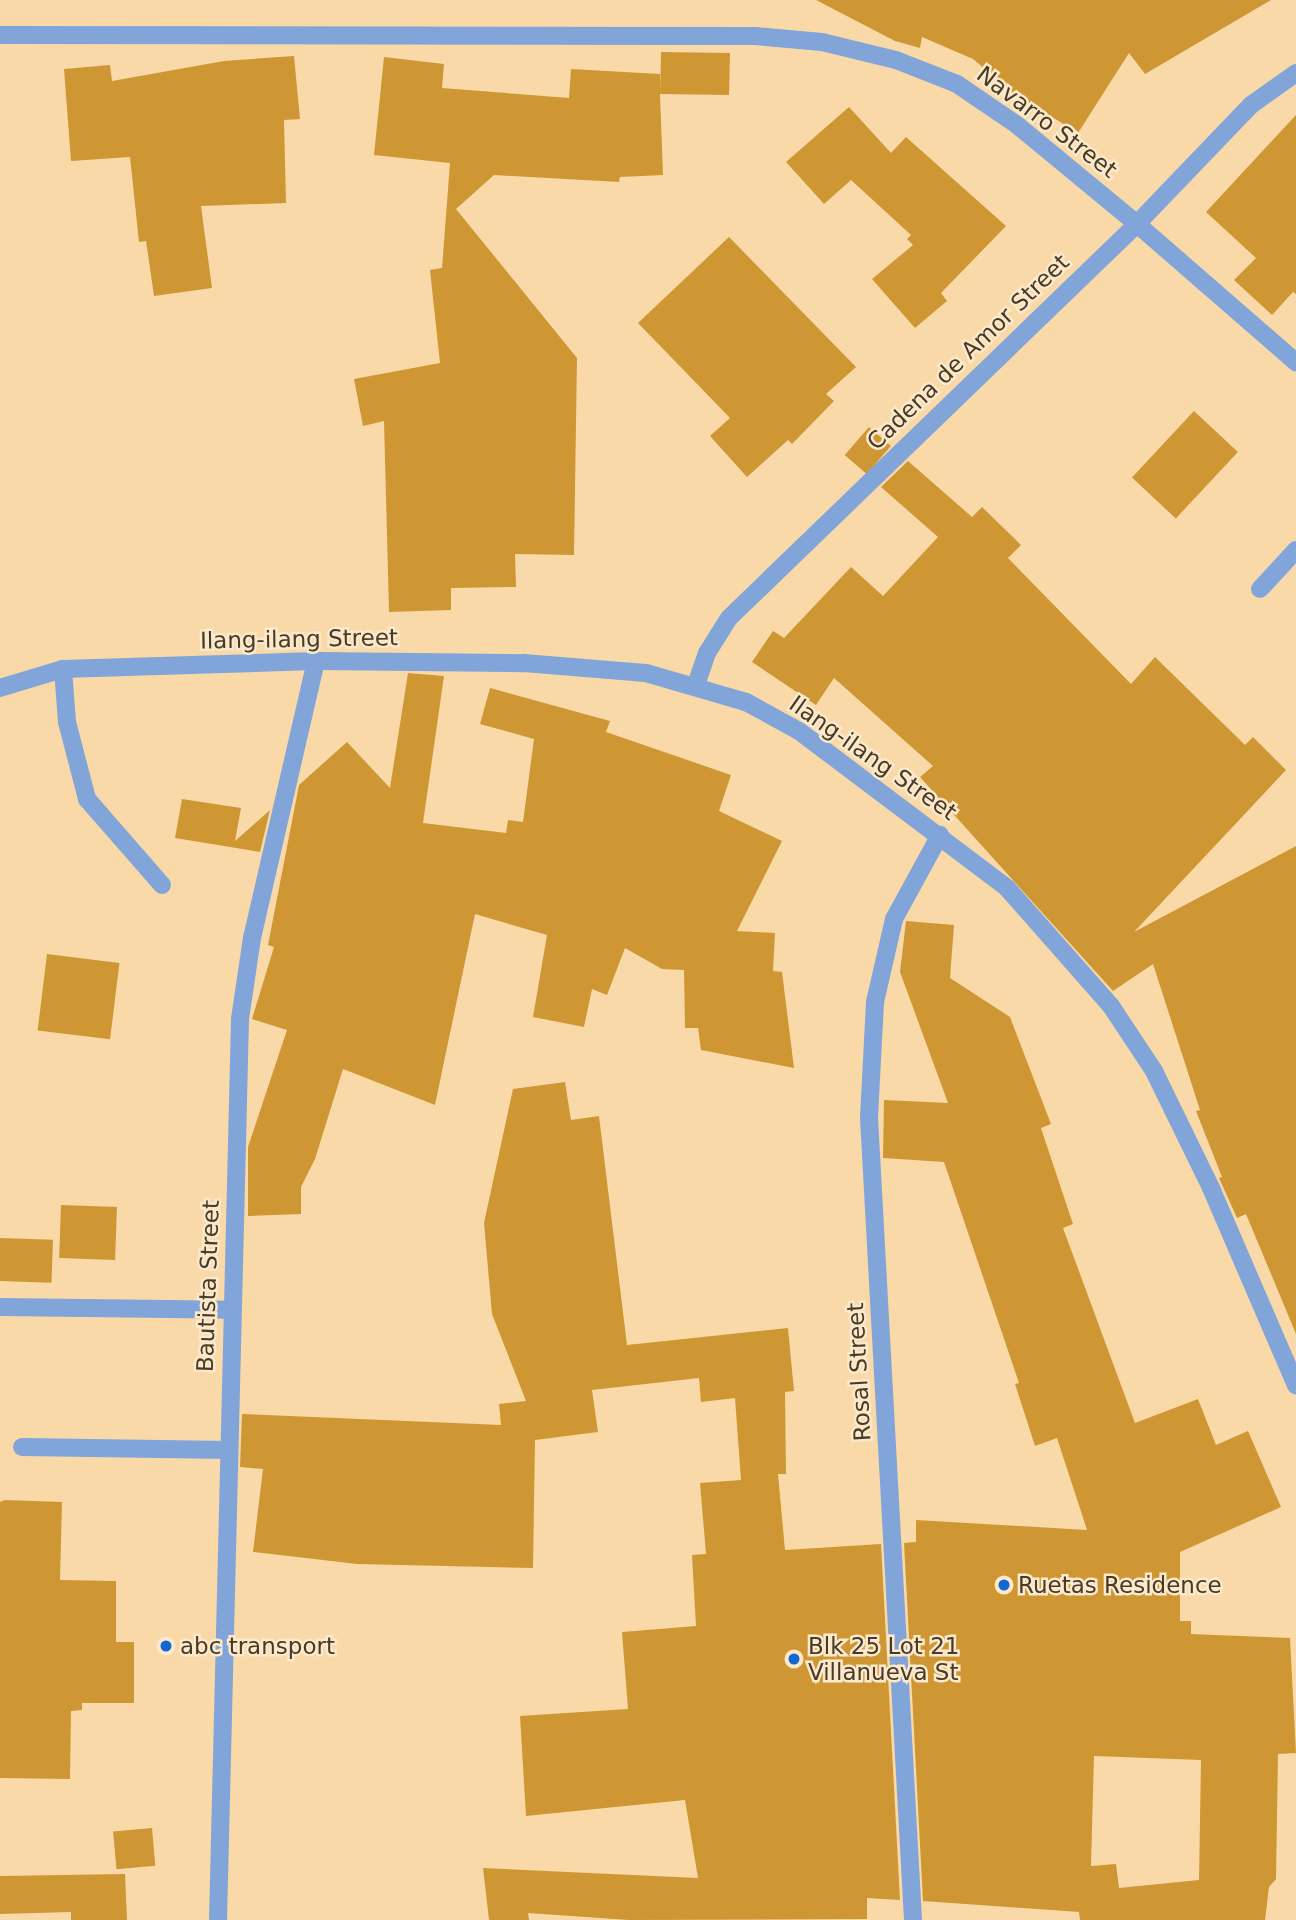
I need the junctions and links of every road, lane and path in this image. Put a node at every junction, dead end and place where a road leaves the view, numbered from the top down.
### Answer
1 (0, 35) edge
2 (1296, 73) edge
3 (1137, 224) junction
4 (1296, 362) edge
5 (1296, 550) edge
6 (1260, 589) dead end
7 (316, 661) junction
8 (63, 669) junction
9 (696, 685) junction
10 (0, 688) edge
11 (940, 835) junction
12 (162, 885) dead end
13 (0, 1307) edge
14 (231, 1310) junction
15 (1296, 1385) edge
16 (22, 1447) dead end
17 (228, 1450) junction
18 (218, 1920) edge
19 (913, 1920) edge

1 - 3 street, Navarro Street
2 - 3 street, Cadena de Amor Street
3 - 4 street, Navarro Street
3 - 9 street, Cadena de Amor Street
5 - 6 street
7 - 8 street, Ilang-ilang Street
7 - 9 street, Ilang-ilang Street
7 - 14 street, Bautista Street
8 - 10 street, Ilang-ilang Street
8 - 12 street
9 - 11 street, Ilang-ilang Street
11 - 15 street, Ilang-ilang Street
11 - 19 street, Rosal Street
13 - 14 street
14 - 17 street, Bautista Street
16 - 17 street
17 - 18 street, Bautista Street

